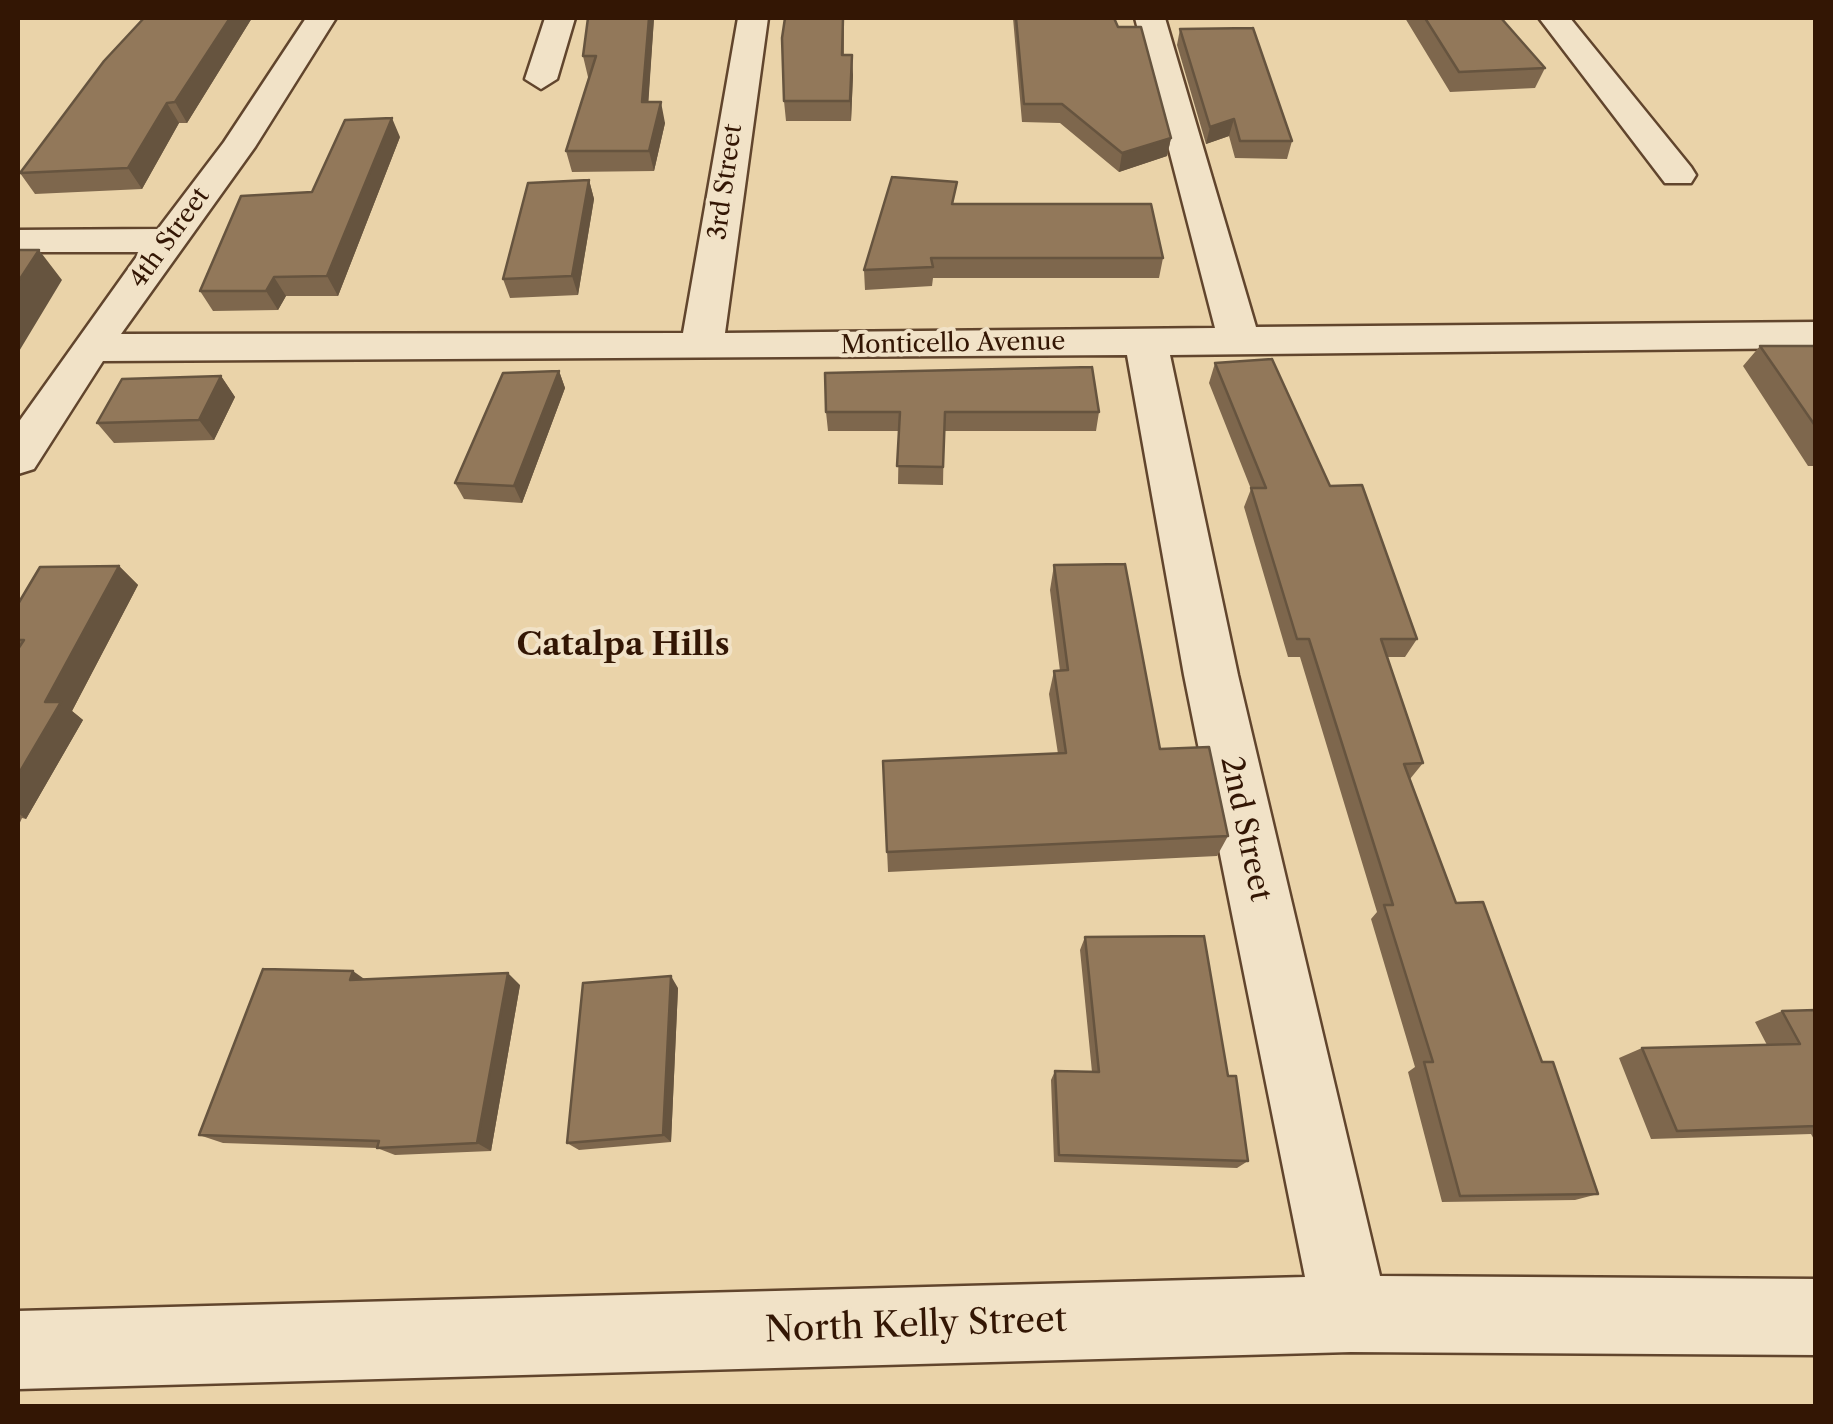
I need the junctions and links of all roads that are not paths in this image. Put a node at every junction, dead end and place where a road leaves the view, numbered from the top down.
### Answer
1 (321, 18) edge
2 (560, 18) edge
3 (753, 18) edge
4 (1150, 18) edge
5 (1554, 18) edge
6 (541, 79) dead end
7 (1669, 164) dead end
8 (169, 240) junction
9 (18, 241) edge
10 (1816, 334) edge
11 (1239, 341) junction
12 (1146, 342) junction
13 (702, 346) junction
14 (90, 347) junction
15 (18, 458) edge
16 (1351, 1314) junction
17 (1816, 1317) edge
18 (18, 1350) edge

1 - 8 street, 4th Street
2 - 6 street
3 - 13 street, 3rd Street
4 - 11 street
5 - 7 street
8 - 9 street
8 - 14 street, 4th Street
10 - 11 street, Monticello Avenue
11 - 12 street, Monticello Avenue
12 - 13 street, Monticello Avenue
12 - 16 street, 2nd Street
13 - 14 street, Monticello Avenue
14 - 15 street, 4th Street
16 - 17 street, North Kelly Street
16 - 18 street, North Kelly Street

